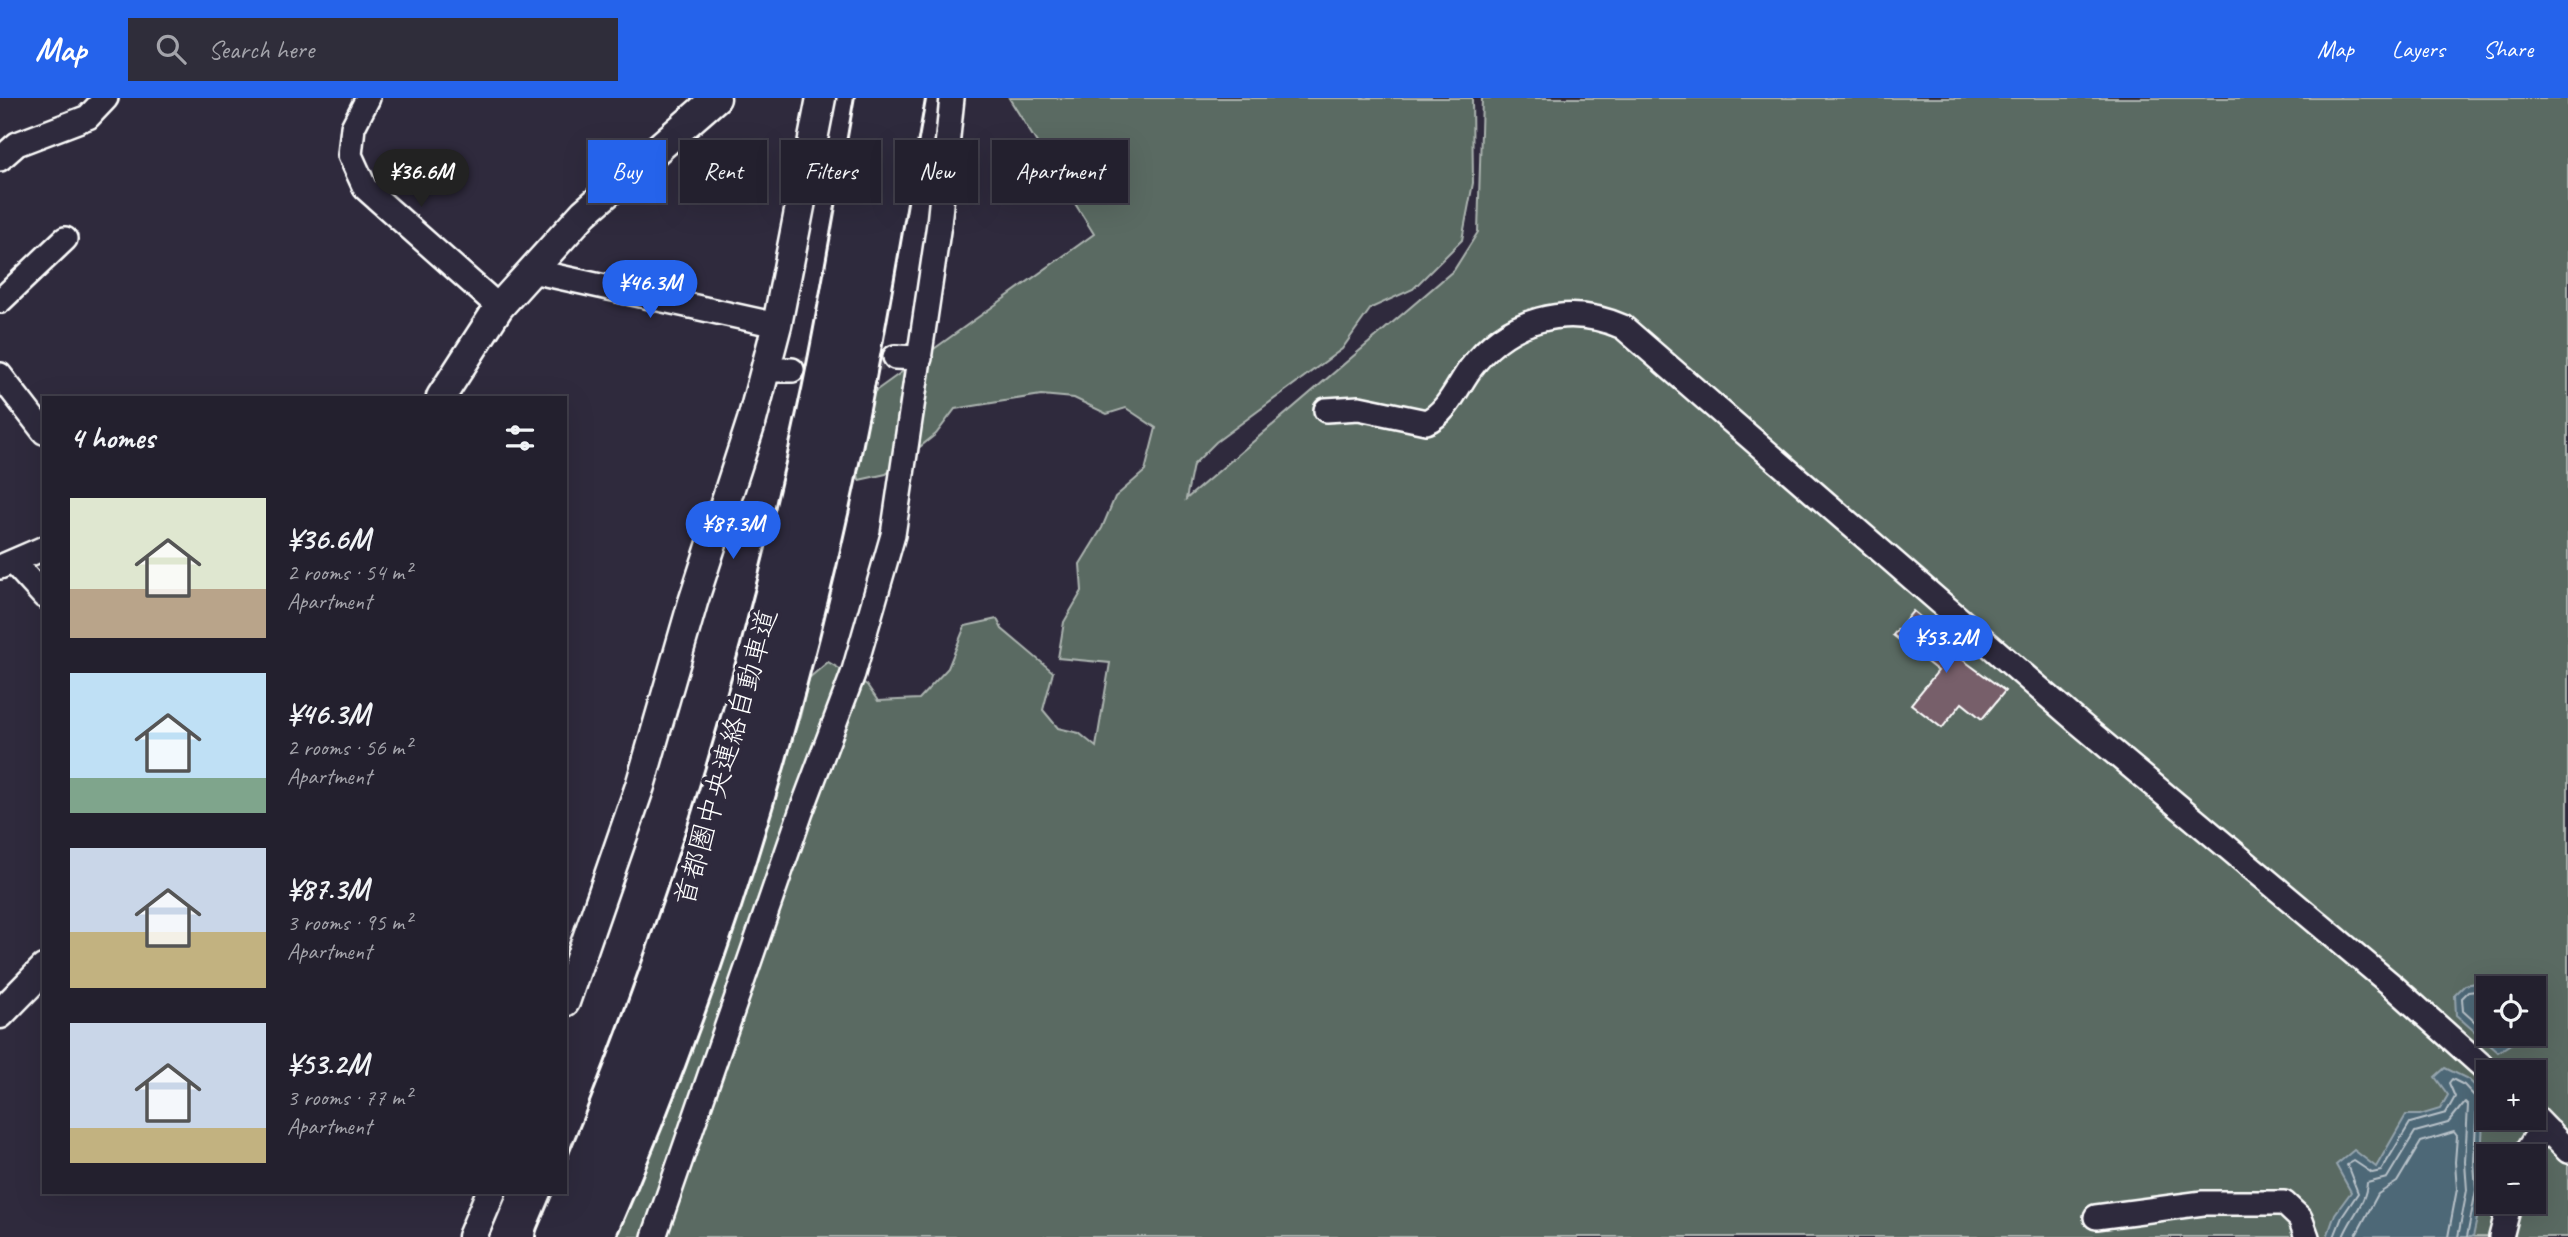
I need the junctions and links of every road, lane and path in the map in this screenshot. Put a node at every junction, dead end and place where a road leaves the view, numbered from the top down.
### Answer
1 (106, 98) edge
2 (368, 98) edge
3 (716, 98) edge
4 (821, 98) edge
5 (876, 98) edge
6 (905, 98) edge
7 (951, 98) edge
8 (0, 159) edge
9 (65, 239) dead end
10 (532, 271) junction
11 (0, 301) edge
12 (499, 307) junction
13 (777, 325) junction
14 (895, 357) tunnel mouth
15 (920, 358) junction
16 (0, 375) edge
17 (442, 396) edge
18 (1326, 410) dead end
19 (42, 429) edge
20 (42, 549) edge
21 (7, 565) edge
22 (42, 594) edge
23 (42, 971) edge
24 (567, 996) edge
25 (0, 1014) edge
26 (2476, 1060) edge
27 (2546, 1128) edge
28 (2568, 1151) edge
29 (490, 1194) edge
30 (2507, 1214) edge
31 (2096, 1217) dead end
32 (472, 1237) edge
33 (556, 1237) edge
34 (594, 1237) edge
35 (654, 1237) edge
36 (2307, 1237) edge
37 (2501, 1237) edge

1 - 8 street
2 - 12 street
3 - 10 street
4 - 13 street
5 - 33 highway, 首都圏中央連絡自動車道
6 - 34 highway, 首都圏中央連絡自動車道
7 - 15 street
9 - 11 street
10 - 12 street
10 - 13 street
12 - 17 street
13 - 24 street
14 - 15 street
15 - 35 street
16 - 19 street
18 - 26 street
20 - 21 street
21 - 22 street
23 - 25 street
27 - 28 street
29 - 32 street
30 - 37 street
31 - 36 street

